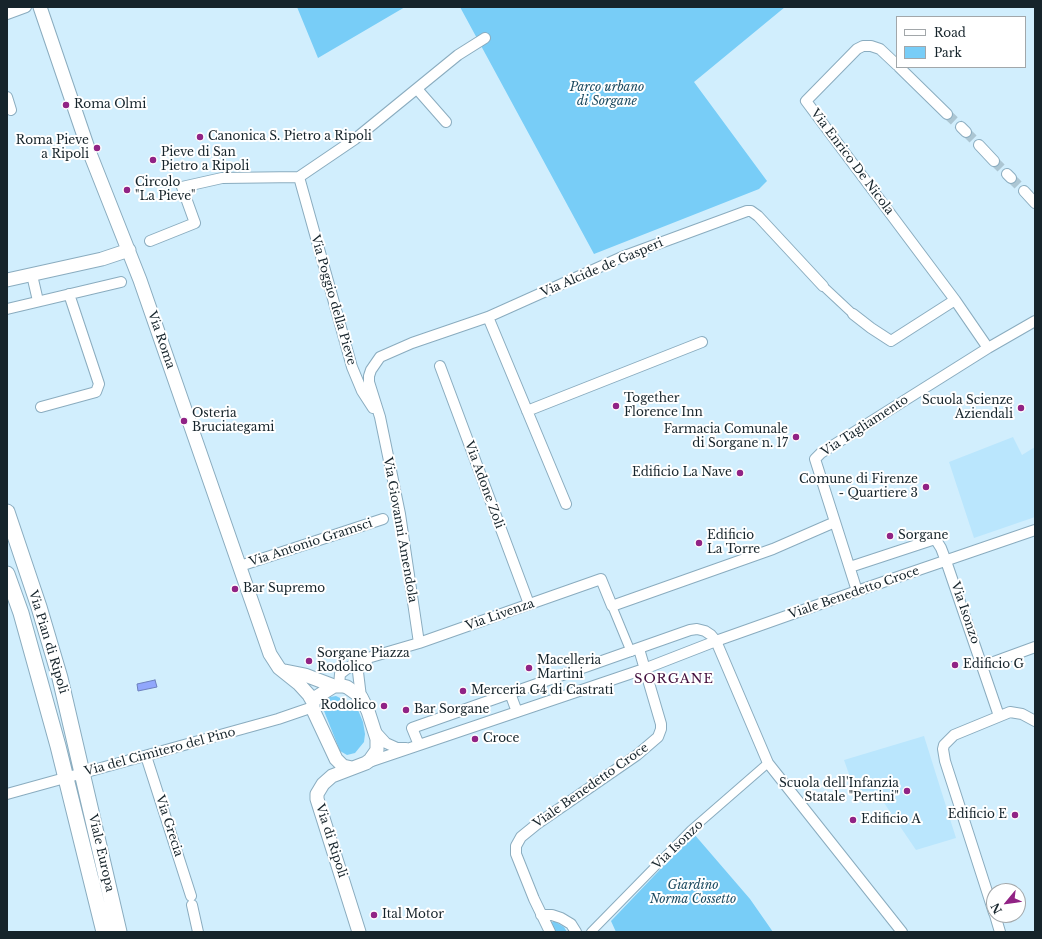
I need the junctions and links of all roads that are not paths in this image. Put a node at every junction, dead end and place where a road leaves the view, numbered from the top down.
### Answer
1 (26, 7) edge
2 (40, 7) edge
3 (7, 14) edge
4 (486, 38) dead end
5 (896, 64) edge
6 (900, 68) edge
7 (417, 88) junction
8 (7, 97) edge
9 (11, 110) dead end
10 (947, 114) tunnel mouth
11 (446, 122) dead end
12 (979, 145) tunnel mouth
13 (994, 161) tunnel mouth
14 (299, 177) junction
15 (1024, 191) tunnel mouth
16 (1035, 203) edge
17 (150, 241) dead end
18 (129, 250) junction
19 (32, 275) junction
20 (7, 280) edge
21 (121, 282) dead end
22 (823, 286) joint
23 (69, 294) junction
24 (954, 300) junction
25 (38, 301) junction
26 (7, 308) edge
27 (853, 314) joint
28 (488, 317) junction
29 (1035, 321) edge
30 (702, 342) dead end
31 (988, 348) junction
32 (440, 366) dead end
33 (41, 407) dead end
34 (527, 411) junction
35 (380, 417) junction
36 (566, 504) dead end
37 (7, 512) edge
38 (383, 519) dead end
39 (835, 522) junction
40 (1035, 530) edge
41 (946, 560) junction
42 (240, 566) junction
43 (850, 567) junction
44 (7, 574) edge
45 (857, 591) junction
46 (529, 604) junction
47 (612, 606) junction
48 (716, 642) junction
49 (419, 643) junction
50 (1035, 647) edge
51 (634, 651) junction
52 (371, 657) junction
53 (983, 666) junction
54 (644, 670) junction
55 (283, 671) junction
56 (337, 686) junction
57 (510, 693) junction
58 (362, 697) junction
59 (313, 705) junction
60 (517, 712) junction
61 (999, 716) junction
62 (1035, 721) edge
63 (374, 730) junction
64 (415, 747) junction
65 (146, 756) junction
66 (366, 763) junction
67 (768, 763) junction
68 (352, 768) junction
69 (82, 773) junction
70 (66, 778) junction
71 (7, 794) edge
72 (986, 889) edge
73 (534, 899) junction
74 (541, 915) junction
75 (552, 915) junction
76 (104, 932) edge
77 (119, 932) edge
78 (198, 932) edge
79 (360, 932) edge
80 (550, 932) edge
81 (576, 932) edge
82 (592, 932) edge
83 (902, 932) edge

1 - 3 street
2 - 18 street, Via Roma
4 - 7 street
5 - 24 street, Via Enrico De Nicola
6 - 10 street, Via Enrico De Nicola
7 - 11 street
7 - 14 street
8 - 9 street
12 - 13 street
14 - 17 street
14 - 35 street, Via Poggio della Pieve
15 - 16 street
18 - 19 street
18 - 42 street, Via Roma
19 - 20 street
19 - 25 street
21 - 23 street
22 - 27 street, Via Alcide de Gasperi
22 - 28 street, Via Alcide de Gasperi
23 - 25 street
23 - 33 street
24 - 27 street
24 - 31 street, Via Enrico De Nicola
25 - 26 street
28 - 34 street
28 - 35 street, Via Alcide de Gasperi
29 - 31 street, Via Tagliamento
30 - 34 street
31 - 39 street, Via Tagliamento
32 - 46 street, Via Adone Zoli
34 - 36 street
35 - 49 street, Via Giovanni Amendola
37 - 69 main road, Via Pian di Ripoli
38 - 42 street, Via Antonio Gramsci
39 - 43 street, Via Tagliamento
39 - 47 street
40 - 41 street, Viale Benedetto Croce
41 - 43 street
41 - 45 street, Viale Benedetto Croce
41 - 53 street, Via Isonzo
42 - 55 street, Via Roma
43 - 45 street, Via Tagliamento
44 - 70 main road, Via Pian di Ripoli
45 - 48 street, Viale Benedetto Croce
46 - 47 street, Via Livenza
46 - 49 street, Via Livenza
47 - 51 street, Via Livenza
48 - 51 street
48 - 54 street, Viale Benedetto Croce
48 - 67 street
49 - 52 street, Via Livenza
50 - 53 street
51 - 54 street, Viale Benedetto Croce
51 - 57 street
52 - 56 street, Via Livenza
52 - 58 street
53 - 61 street, Via Isonzo
54 - 60 street, Viale Benedetto Croce
54 - 73 street, Viale Benedetto Croce
55 - 56 street
55 - 59 street, Via Roma
56 - 58 street
56 - 59 street
57 - 60 street
57 - 64 street
58 - 63 street
59 - 65 street, Via del Cimitero del Pino
59 - 68 street
60 - 64 street, Viale Benedetto Croce
61 - 62 street
61 - 72 street
63 - 64 street, Viale Benedetto Croce
63 - 66 street
64 - 66 street, Viale Benedetto Croce
65 - 69 street, Via del Cimitero del Pino
65 - 78 street, Via Grecia
66 - 68 street
67 - 82 street, Via Isonzo
67 - 83 street
68 - 79 street, Via di Ripoli
69 - 70 street, Via del Cimitero del Pino
69 - 77 main road, Viale Europa
70 - 71 street, Via del Cimitero del Pino
70 - 76 main road, Viale Europa
73 - 74 street, Viale Benedetto Croce
73 - 75 street, Viale Benedetto Croce
74 - 75 street, Viale Benedetto Croce
74 - 80 street, Viale Benedetto Croce
75 - 81 street, Viale Benedetto Croce

